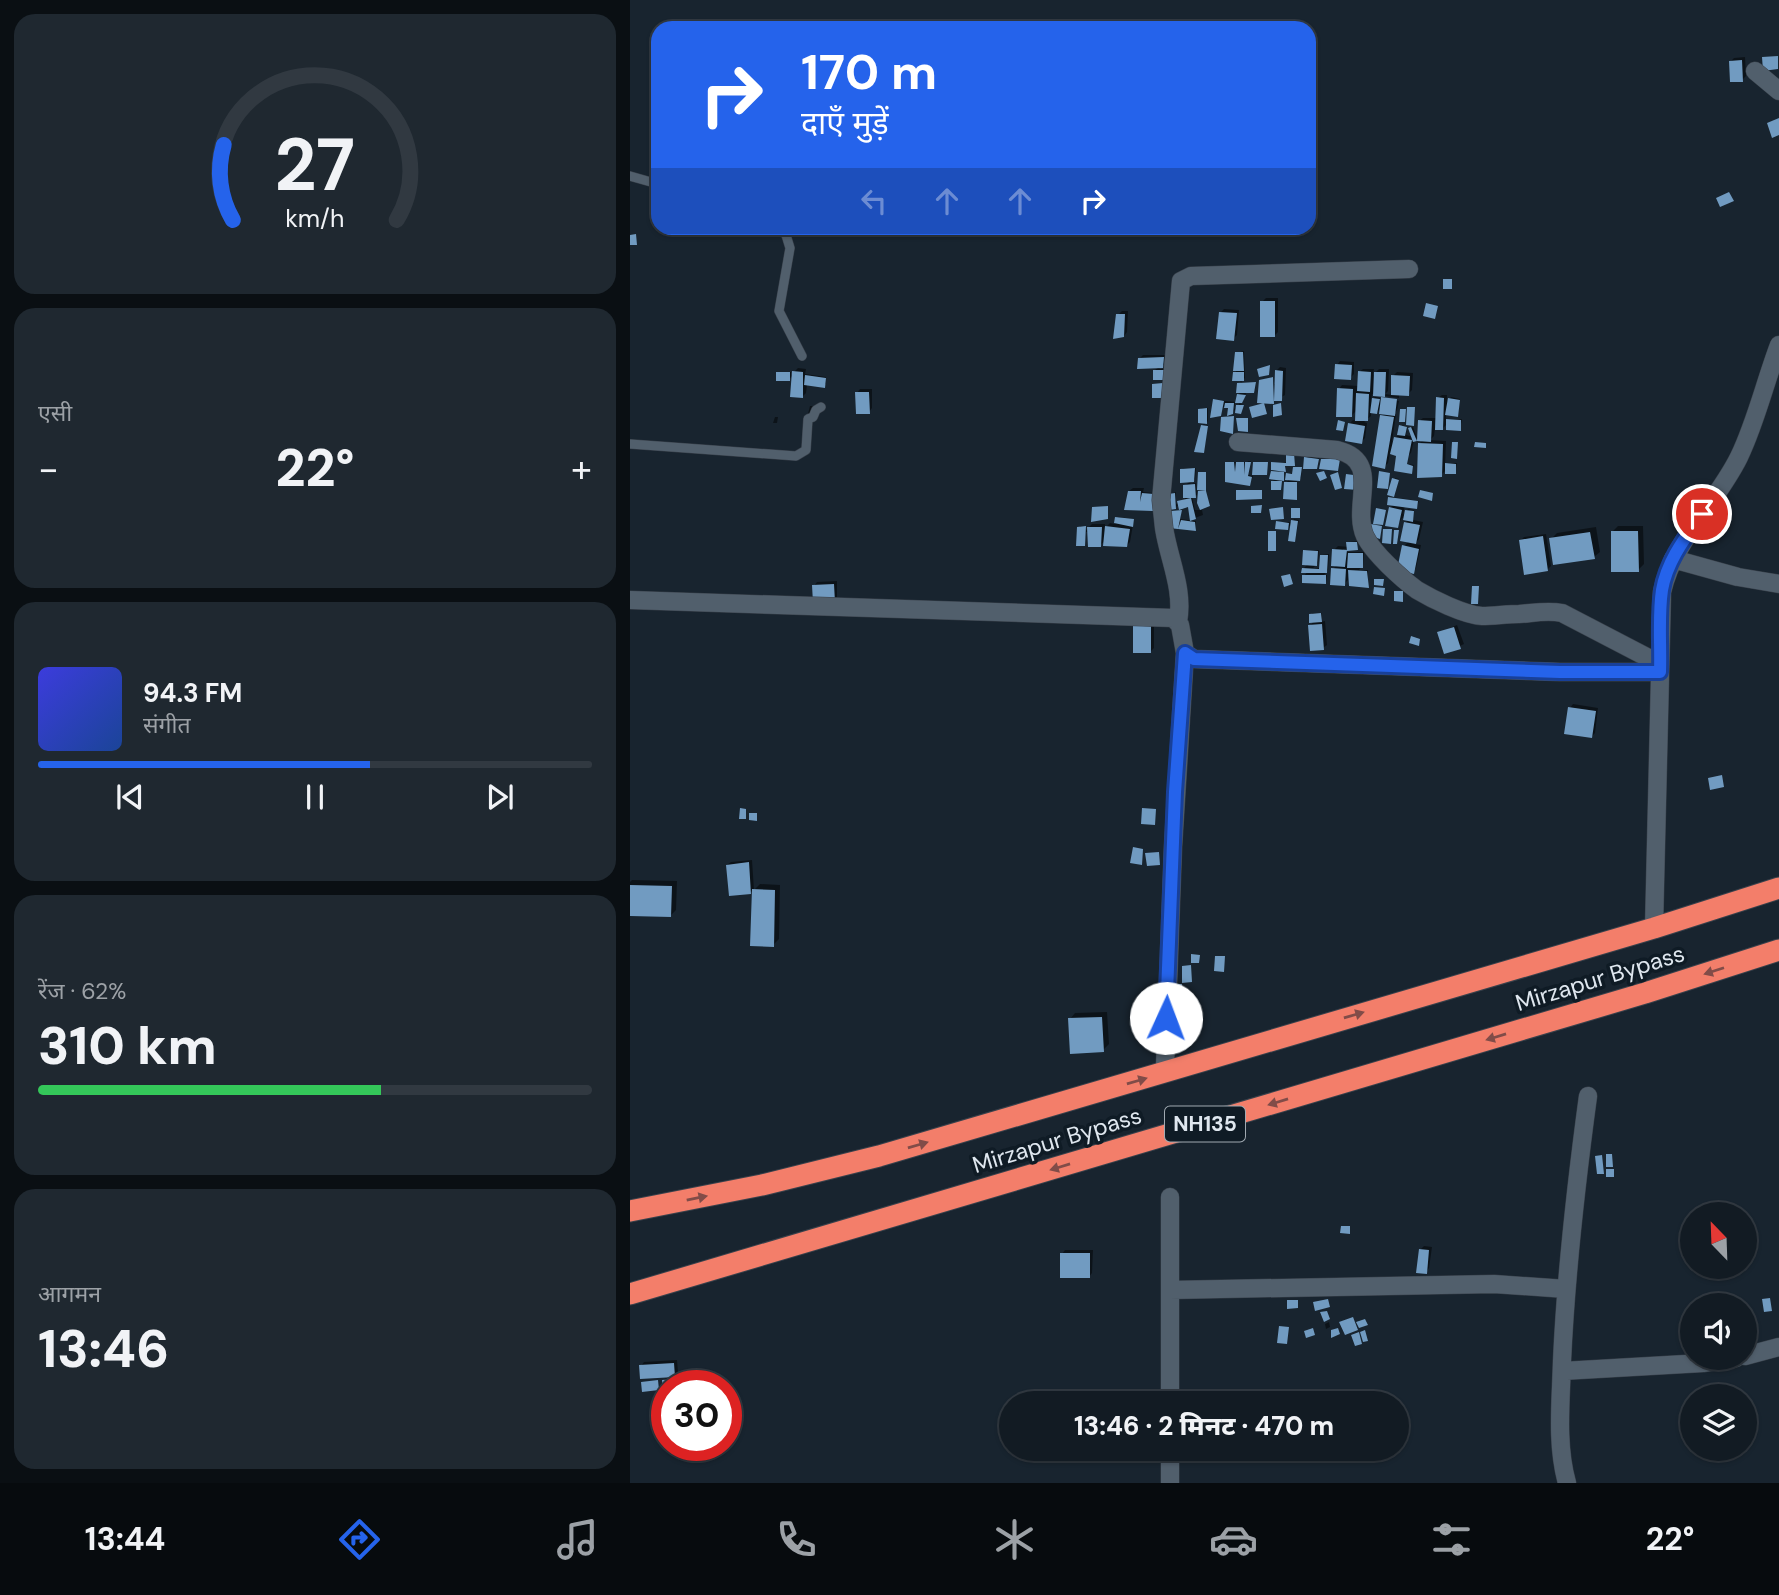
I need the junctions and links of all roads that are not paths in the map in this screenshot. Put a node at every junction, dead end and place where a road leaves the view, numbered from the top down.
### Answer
1 (1755, 71) dead end
2 (1779, 91) edge
3 (630, 176) edge
4 (651, 182) edge
5 (786, 235) edge
6 (1409, 269) dead end
7 (1779, 345) edge
8 (802, 356) dead end
9 (1773, 383) edge
10 (821, 407) dead end
11 (1238, 442) dead end
12 (630, 444) edge
13 (1673, 559) junction
14 (1779, 584) edge
15 (630, 600) edge
16 (1178, 622) junction
17 (1185, 653) junction
18 (1660, 668) junction
19 (1779, 888) edge
20 (1654, 928) junction
21 (1779, 950) edge
22 (1165, 1066) dead end
23 (1588, 1096) dead end
24 (1170, 1197) dead end
25 (630, 1211) edge
26 (1566, 1289) junction
27 (1170, 1290) junction
28 (630, 1294) edge
29 (1779, 1347) edge
30 (1757, 1353) edge
31 (1680, 1364) edge
32 (1562, 1371) junction
33 (1170, 1391) edge
34 (1170, 1461) edge
35 (1170, 1483) edge
36 (1567, 1483) edge

1 - 2 street
3 - 4 lane
5 - 8 lane
6 - 16 street
7 - 9 street
9 - 13 street
10 - 12 lane
11 - 18 street
13 - 14 street
13 - 18 street
15 - 16 street
16 - 17 street
17 - 18 street
17 - 22 street
18 - 20 street
19 - 20 highway, NH135
25 -> 20 highway, NH135
21 -> 28 highway, Mirzapur Bypass / NH135
23 - 26 street
24 - 27 street
26 - 27 street
26 - 32 street
27 - 33 street
29 - 30 street
31 - 32 street
32 - 36 street
34 - 35 street

